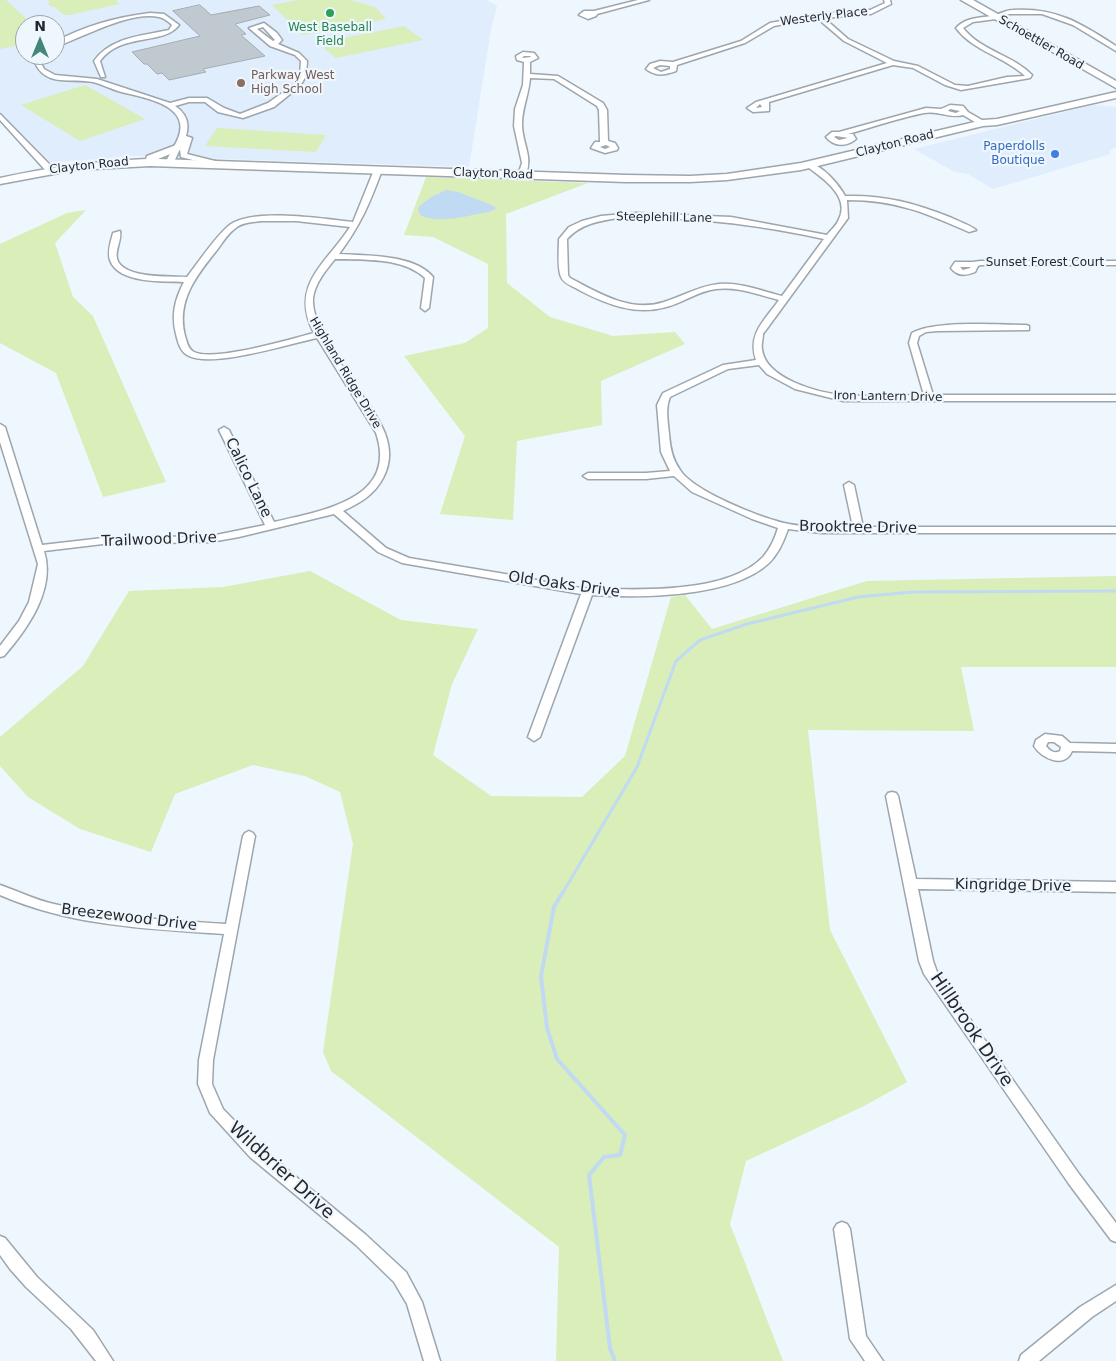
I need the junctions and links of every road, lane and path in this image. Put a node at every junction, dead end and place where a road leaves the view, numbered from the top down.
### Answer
1 (646, 0) edge
2 (888, 0) edge
3 (966, 0) edge
4 (593, 13) dead end
5 (146, 15) junction
6 (818, 16) junction
7 (996, 17) junction
8 (153, 20) dead end
9 (160, 26) dead end
10 (65, 39) edge
11 (272, 45) dead end
12 (1116, 49) edge
13 (527, 61) dead end
14 (893, 63) junction
15 (673, 64) dead end
16 (38, 65) edge
17 (103, 76) junction
18 (527, 76) junction
19 (1103, 78) junction
20 (1116, 83) edge
21 (1116, 89) edge
22 (135, 92) junction
23 (1116, 95) edge
24 (1094, 96) junction
25 (1116, 99) edge
26 (765, 101) dead end
27 (170, 105) junction
28 (180, 115) junction
29 (0, 116) edge
30 (983, 123) junction
31 (842, 133) dead end
32 (604, 143) dead end
33 (176, 148) junction
34 (131, 162) junction
35 (170, 162) junction
36 (216, 164) junction
37 (812, 166) junction
38 (50, 170) junction
39 (378, 170) junction
40 (522, 175) junction
41 (0, 181) edge
42 (844, 198) junction
43 (356, 226) junction
44 (972, 230) dead end
45 (117, 233) dead end
46 (830, 238) junction
47 (334, 256) junction
48 (1116, 263) edge
49 (974, 265) dead end
50 (188, 280) junction
51 (784, 299) junction
52 (425, 308) dead end
53 (1026, 328) dead end
54 (319, 335) junction
55 (760, 362) junction
56 (929, 398) junction
57 (1116, 398) edge
58 (0, 427) edge
59 (224, 430) dead end
60 (3, 445) edge
61 (676, 473) junction
62 (588, 476) dead end
63 (849, 485) dead end
64 (336, 510) junction
65 (271, 526) junction
66 (784, 526) junction
67 (858, 529) junction
68 (1116, 530) edge
69 (40, 548) junction
70 (588, 591) junction
71 (0, 653) edge
72 (534, 737) dead end
73 (1068, 747) dead end
74 (1116, 748) edge
75 (892, 796) dead end
76 (249, 836) dead end
77 (911, 884) junction
78 (1116, 887) edge
79 (0, 890) edge
80 (232, 929) junction
81 (842, 1229) dead end
82 (1116, 1234) edge
83 (0, 1243) edge
84 (1116, 1292) edge
85 (105, 1361) edge
86 (432, 1361) edge
87 (876, 1361) edge
88 (1027, 1361) edge

1 - 4 street
2 - 6 street, Westerly Place
3 - 7 main road, Schoettler Road
5 - 8 street
5 - 10 street
5 - 17 street
6 - 14 street
6 - 15 street, Westerly Place
7 - 12 street
7 - 14 street
7 - 19 main road, Schoettler Road
9 - 17 street
11 - 27 street
13 - 18 street
14 - 26 street
16 - 22 street
17 - 22 street
18 - 32 street
18 - 40 street
19 - 20 main road, Schoettler Road
19 - 24 main road
21 - 24 main road, Clayton Road
22 - 27 street
23 - 24 main road, Clayton Road
24 - 25 main road
24 - 30 main road, Clayton Road
27 - 28 street
28 - 33 street
28 - 36 street
29 - 38 street
30 - 31 street
30 - 37 main road, Clayton Road
33 - 34 main road
33 - 35 street
34 - 35 main road, Clayton Road
34 - 38 main road, Clayton Road
35 - 36 main road, Clayton Road
36 - 39 main road, Clayton Road
37 - 40 main road, Clayton Road
37 - 42 street
38 - 41 main road, Clayton Road
39 - 40 main road, Clayton Road
39 - 43 street, Highland Ridge Drive
42 - 44 street
42 - 46 street
43 - 47 street, Highland Ridge Drive
43 - 50 street
45 - 50 street
46 - 51 street
46 - 51 street, Steeplehill Lane
47 - 52 street
47 - 54 street, Highland Ridge Drive
48 - 49 street, Sunset Forest Court
50 - 54 street
51 - 55 street
53 - 56 street
54 - 64 street, Highland Ridge Drive
55 - 56 street, Iron Lantern Drive
55 - 61 street, Brooktree Drive
56 - 57 street, Iron Lantern Drive
58 - 60 street
59 - 65 street, Calico Lane
60 - 69 street
61 - 62 street
61 - 66 street, Brooktree Drive
63 - 67 street
64 - 65 street, Trailwood Drive
64 - 70 street, Old Oaks Drive
65 - 69 street, Trailwood Drive
66 - 67 street, Brooktree Drive
66 - 70 street, Old Oaks Drive
67 - 68 street, Brooktree Drive
69 - 71 street
70 - 72 street
73 - 74 street
75 - 77 street, Hillbrook Drive
76 - 80 street, Wildbrier Drive
77 - 78 street, Kingridge Drive
77 - 82 street, Hillbrook Drive
79 - 80 street, Breezewood Drive
80 - 86 street, Wildbrier Drive
81 - 87 street
83 - 85 street
84 - 88 street

